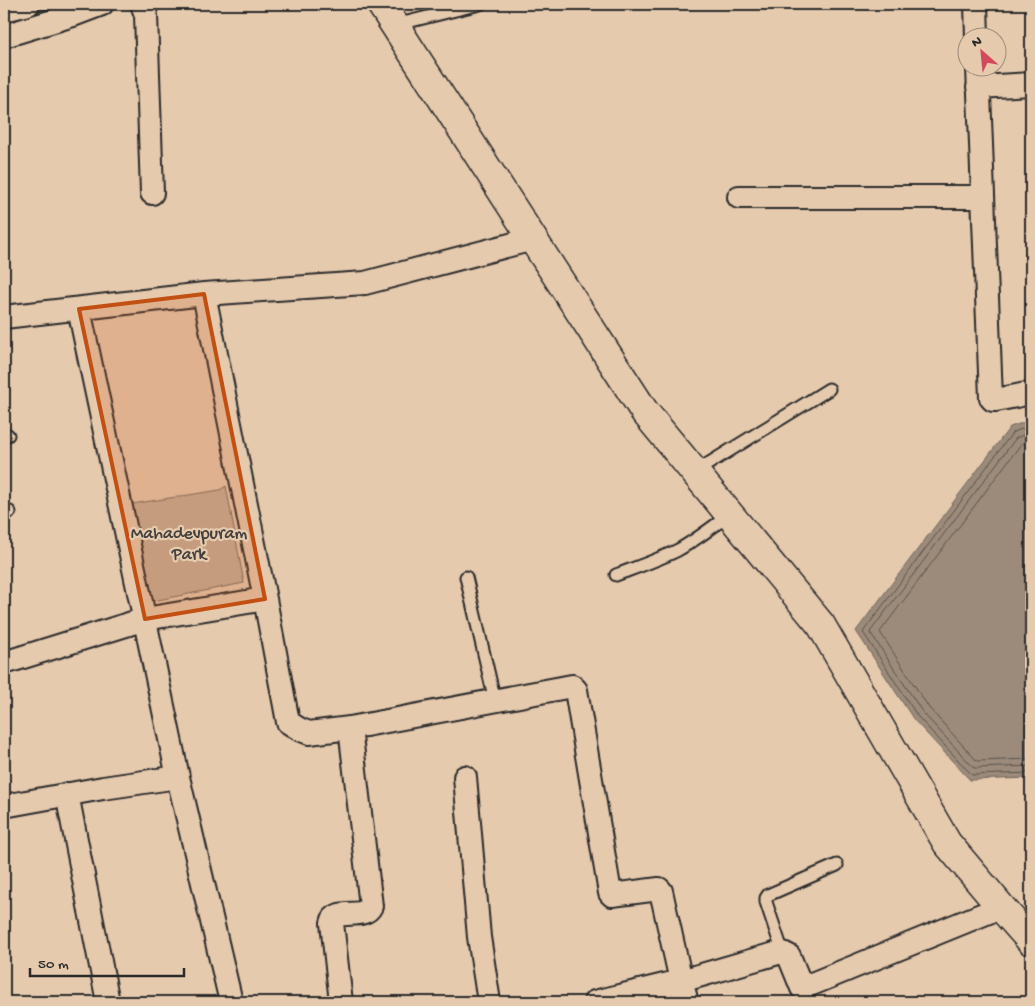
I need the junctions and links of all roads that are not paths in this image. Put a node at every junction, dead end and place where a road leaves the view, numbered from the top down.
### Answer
1 (28, 4) edge
2 (102, 4) edge
3 (142, 4) edge
4 (480, 4) edge
5 (976, 4) edge
6 (4, 10) edge
7 (388, 14) edge
8 (977, 28) edge
9 (4, 36) edge
10 (978, 78) edge
11 (986, 78) edge
12 (1031, 84) edge
13 (152, 193) dead end
14 (739, 197) dead end
15 (983, 197) junction
16 (533, 239) junction
17 (204, 294) junction
18 (79, 308) junction
19 (4, 316) edge
20 (829, 389) dead end
21 (1031, 393) edge
22 (695, 472) junction
23 (730, 514) junction
24 (616, 575) dead end
25 (466, 577) dead end
26 (265, 599) junction
27 (145, 619) junction
28 (4, 663) edge
29 (495, 701) junction
30 (350, 728) junction
31 (178, 777) junction
32 (465, 777) dead end
33 (67, 794) junction
34 (4, 806) edge
35 (837, 865) dead end
36 (1001, 907) junction
37 (1031, 941) edge
38 (783, 953) junction
39 (684, 992) edge
40 (804, 995) edge
41 (108, 1002) edge
42 (231, 1002) edge
43 (341, 1002) edge
44 (489, 1002) edge
45 (596, 1002) edge

1 - 6 street
2 - 9 street
3 - 13 street
4 - 7 lane
5 - 8 street
7 - 16 street
10 - 15 street
11 - 12 street
14 - 15 street
15 - 21 street
16 - 17 street
16 - 22 street
17 - 18 street
17 - 26 street
18 - 19 street
18 - 27 street
20 - 22 lane
22 - 23 street
23 - 24 lane
23 - 36 street
25 - 29 lane
26 - 27 street
26 - 30 street
27 - 28 street
27 - 31 street
29 - 30 street
29 - 39 street
30 - 43 street
31 - 33 street
31 - 42 street
32 - 44 street
33 - 34 street
33 - 41 street
35 - 38 lane
36 - 37 street
36 - 40 street
38 - 39 street
38 - 40 street
39 - 45 street

